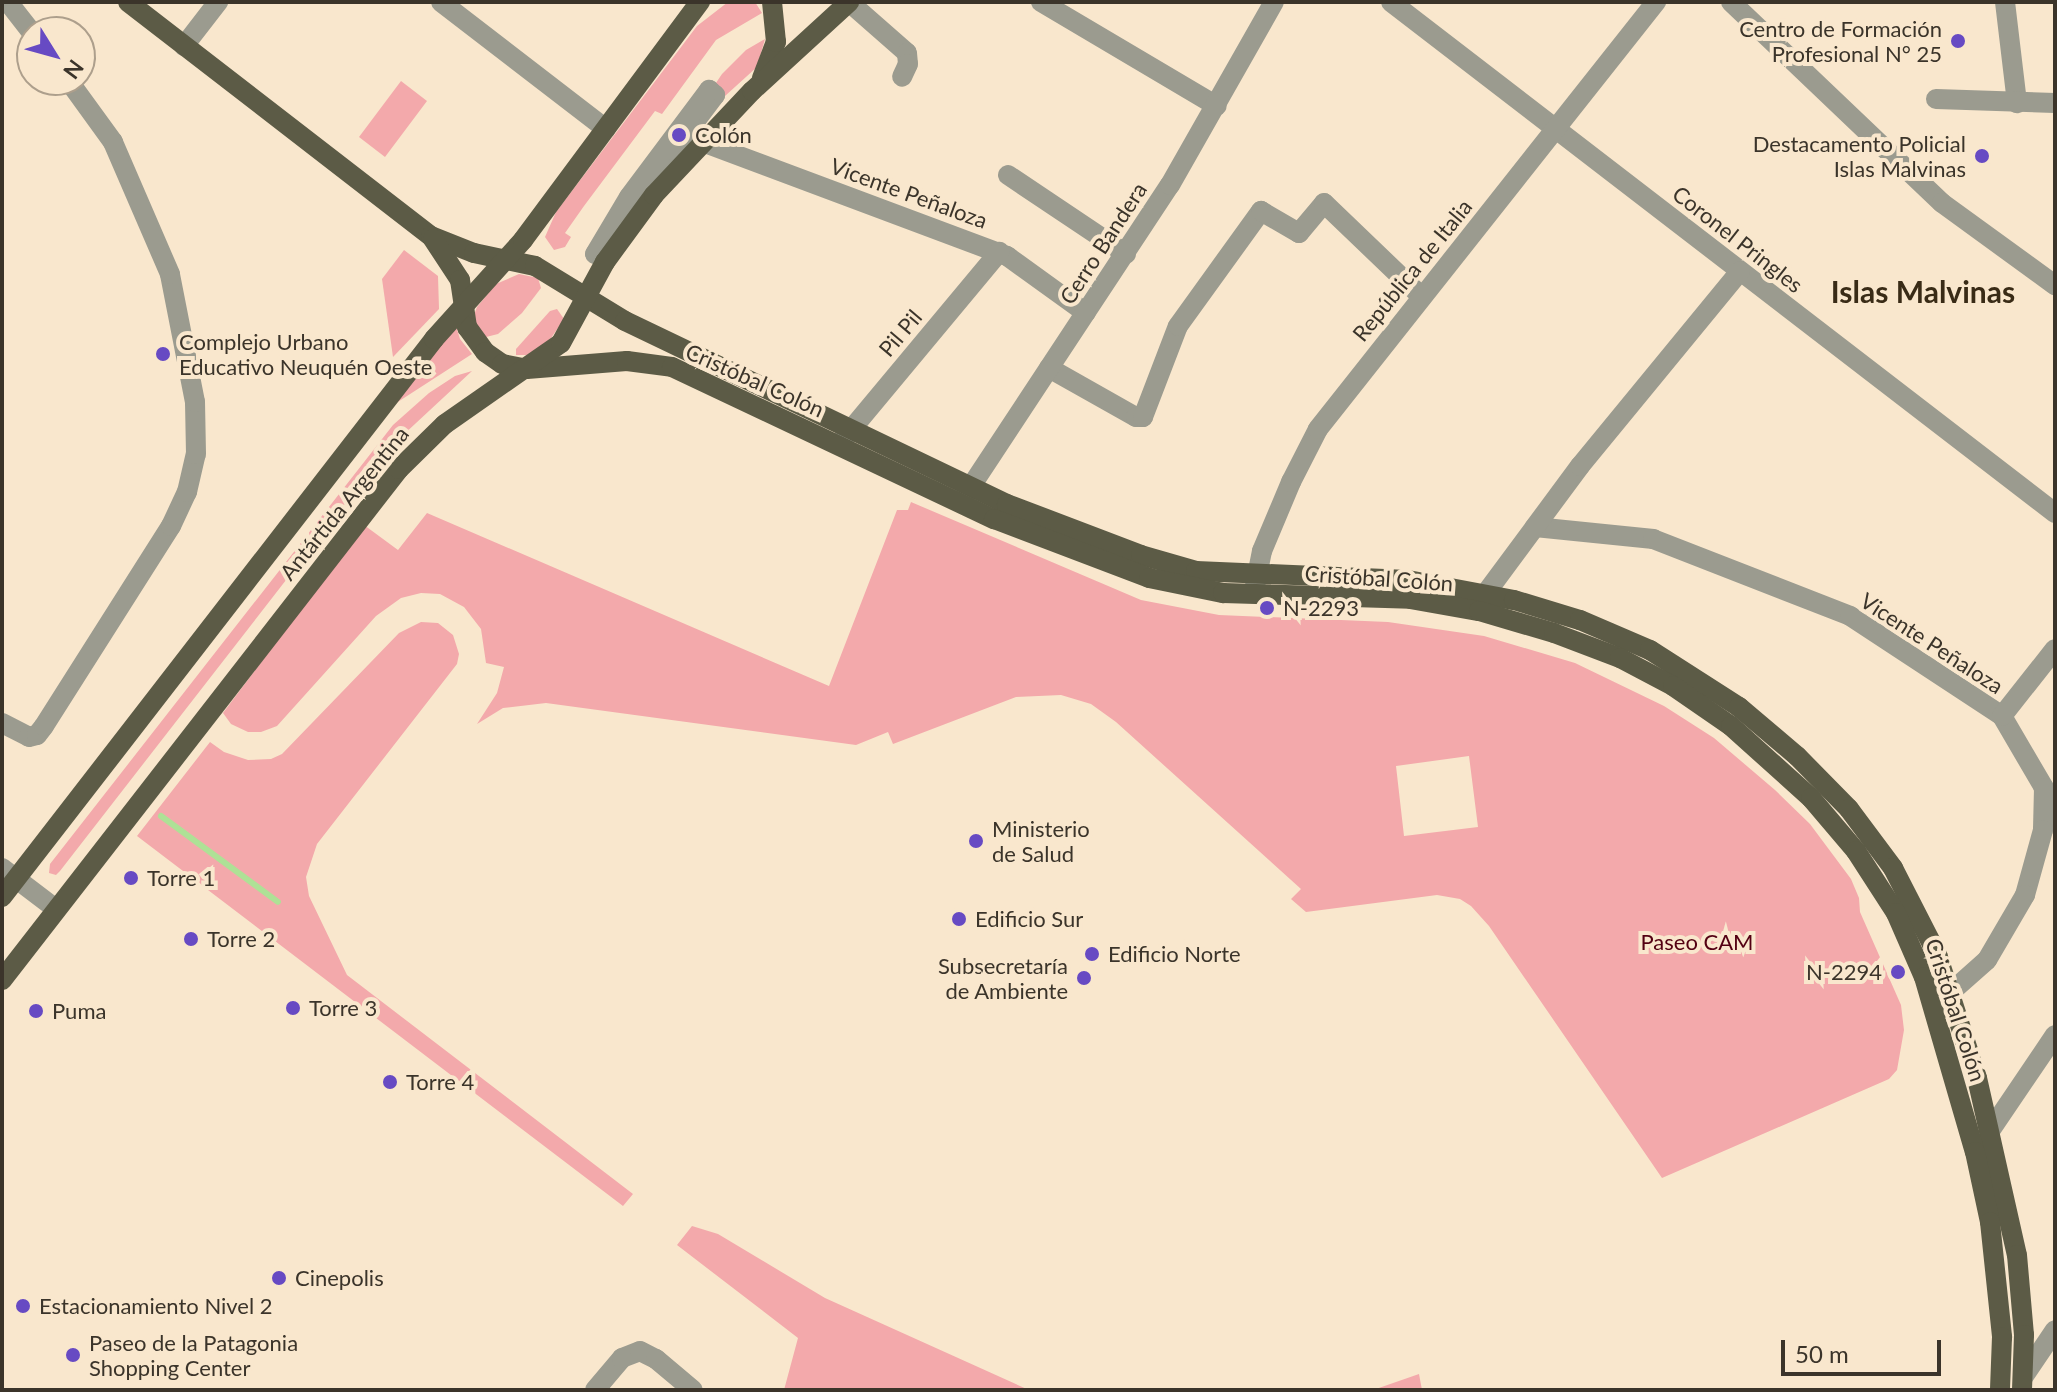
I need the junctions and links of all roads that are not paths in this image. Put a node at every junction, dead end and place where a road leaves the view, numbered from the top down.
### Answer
1 (128, 2) edge
2 (218, 2) edge
3 (772, 2) edge
4 (849, 2) edge
5 (1041, 2) edge
6 (1274, 2) edge
7 (1391, 2) edge
8 (1656, 2) edge
9 (1731, 2) edge
10 (2005, 2) edge
11 (452, 5) edge
12 (699, 6) edge
13 (184, 46) junction
14 (902, 77) dead end
15 (752, 91) junction
16 (715, 95) joint
17 (80, 96) edge
18 (1936, 99) dead end
19 (2017, 103) junction
20 (2055, 103) edge
21 (1217, 106) junction
22 (606, 129) junction
23 (1555, 129) junction
24 (702, 142) junction
25 (1008, 175) dead end
26 (431, 236) junction
27 (999, 252) junction
28 (1126, 254) junction
29 (507, 259) junction
30 (605, 262) junction
31 (1740, 271) junction
32 (2055, 285) edge
33 (1421, 296) junction
34 (587, 298) junction
35 (462, 308) junction
36 (609, 311) junction
37 (1086, 313) junction
38 (1049, 368) junction
39 (527, 369) junction
40 (845, 437) junction
41 (965, 495) junction
42 (2055, 513) edge
43 (1535, 527) junction
44 (1255, 585) junction
45 (1486, 593) junction
46 (2055, 649) edge
47 (2002, 716) junction
48 (2, 723) edge
49 (9, 874) edge
50 (2, 897) edge
51 (56, 909) junction
52 (2, 980) edge
53 (1951, 992) junction
54 (2055, 1035) edge
55 (1990, 1131) junction
56 (2055, 1330) edge
57 (2023, 1383) edge
58 (595, 1390) edge
59 (693, 1390) edge
60 (2000, 1390) edge

1 - 13 main road, Cristóbal Colón
2 - 13 street
3 - 15 main road
4 - 14 street
4 - 15 main road
5 - 21 street
6 - 21 street, Cerro Bandera
7 - 23 street, Coronel Pringles
8 - 23 street, República de Italia
9 - 32 street
10 - 19 street
11 - 22 street
12 - 22 main road, Antártida Argentina
13 - 26 main road, Cristóbal Colón
15 - 24 main road, Antártida Argentina
16 - 16 street
17 - 48 street
18 - 19 street
19 - 20 street
21 - 28 street, Cerro Bandera
22 - 29 main road, Antártida Argentina
23 - 31 street, Coronel Pringles
23 - 33 street, República de Italia
24 - 27 street, Vicente Peñaloza
24 - 30 main road, Antártida Argentina
25 - 28 street
26 - 29 main road, Cristóbal Colón
26 - 35 main road, Cristóbal Colón
27 - 37 street, Vicente Peñaloza
27 - 40 street, Pil Pil
28 - 37 street, Cerro Bandera
29 - 34 main road, Cristóbal Colón
29 - 35 main road, Antártida Argentina
30 - 34 main road, Antártida Argentina
30 - 36 main road
31 - 42 street, Coronel Pringles
31 - 43 street
33 - 38 street
33 - 44 street, República de Italia
34 - 36 main road, Cristóbal Colón
34 - 39 main road, Antártida Argentina
35 - 39 main road, Cristóbal Colón
35 - 49 main road, Antártida Argentina
36 - 40 main road, Cristóbal Colón
37 - 38 street, Cerro Bandera
38 - 41 street, Cerro Bandera
39 - 40 main road, Cristóbal Colón
39 - 51 main road, Antártida Argentina
40 - 41 main road, Cristóbal Colón
41 - 44 main road, Cristóbal Colón
43 - 45 street
43 - 47 street, Vicente Peñaloza
44 - 45 main road, Cristóbal Colón
44 - 60 main road, Cristóbal Colón
45 - 53 main road, Cristóbal Colón
46 - 47 street
47 - 53 street, Vicente Peñaloza
49 - 50 main road, Antártida Argentina
49 - 51 street
51 - 52 main road, Antártida Argentina
53 - 55 main road, Cristóbal Colón
54 - 55 street
55 - 57 main road, Cristóbal Colón
56 - 57 street
58 - 59 street

